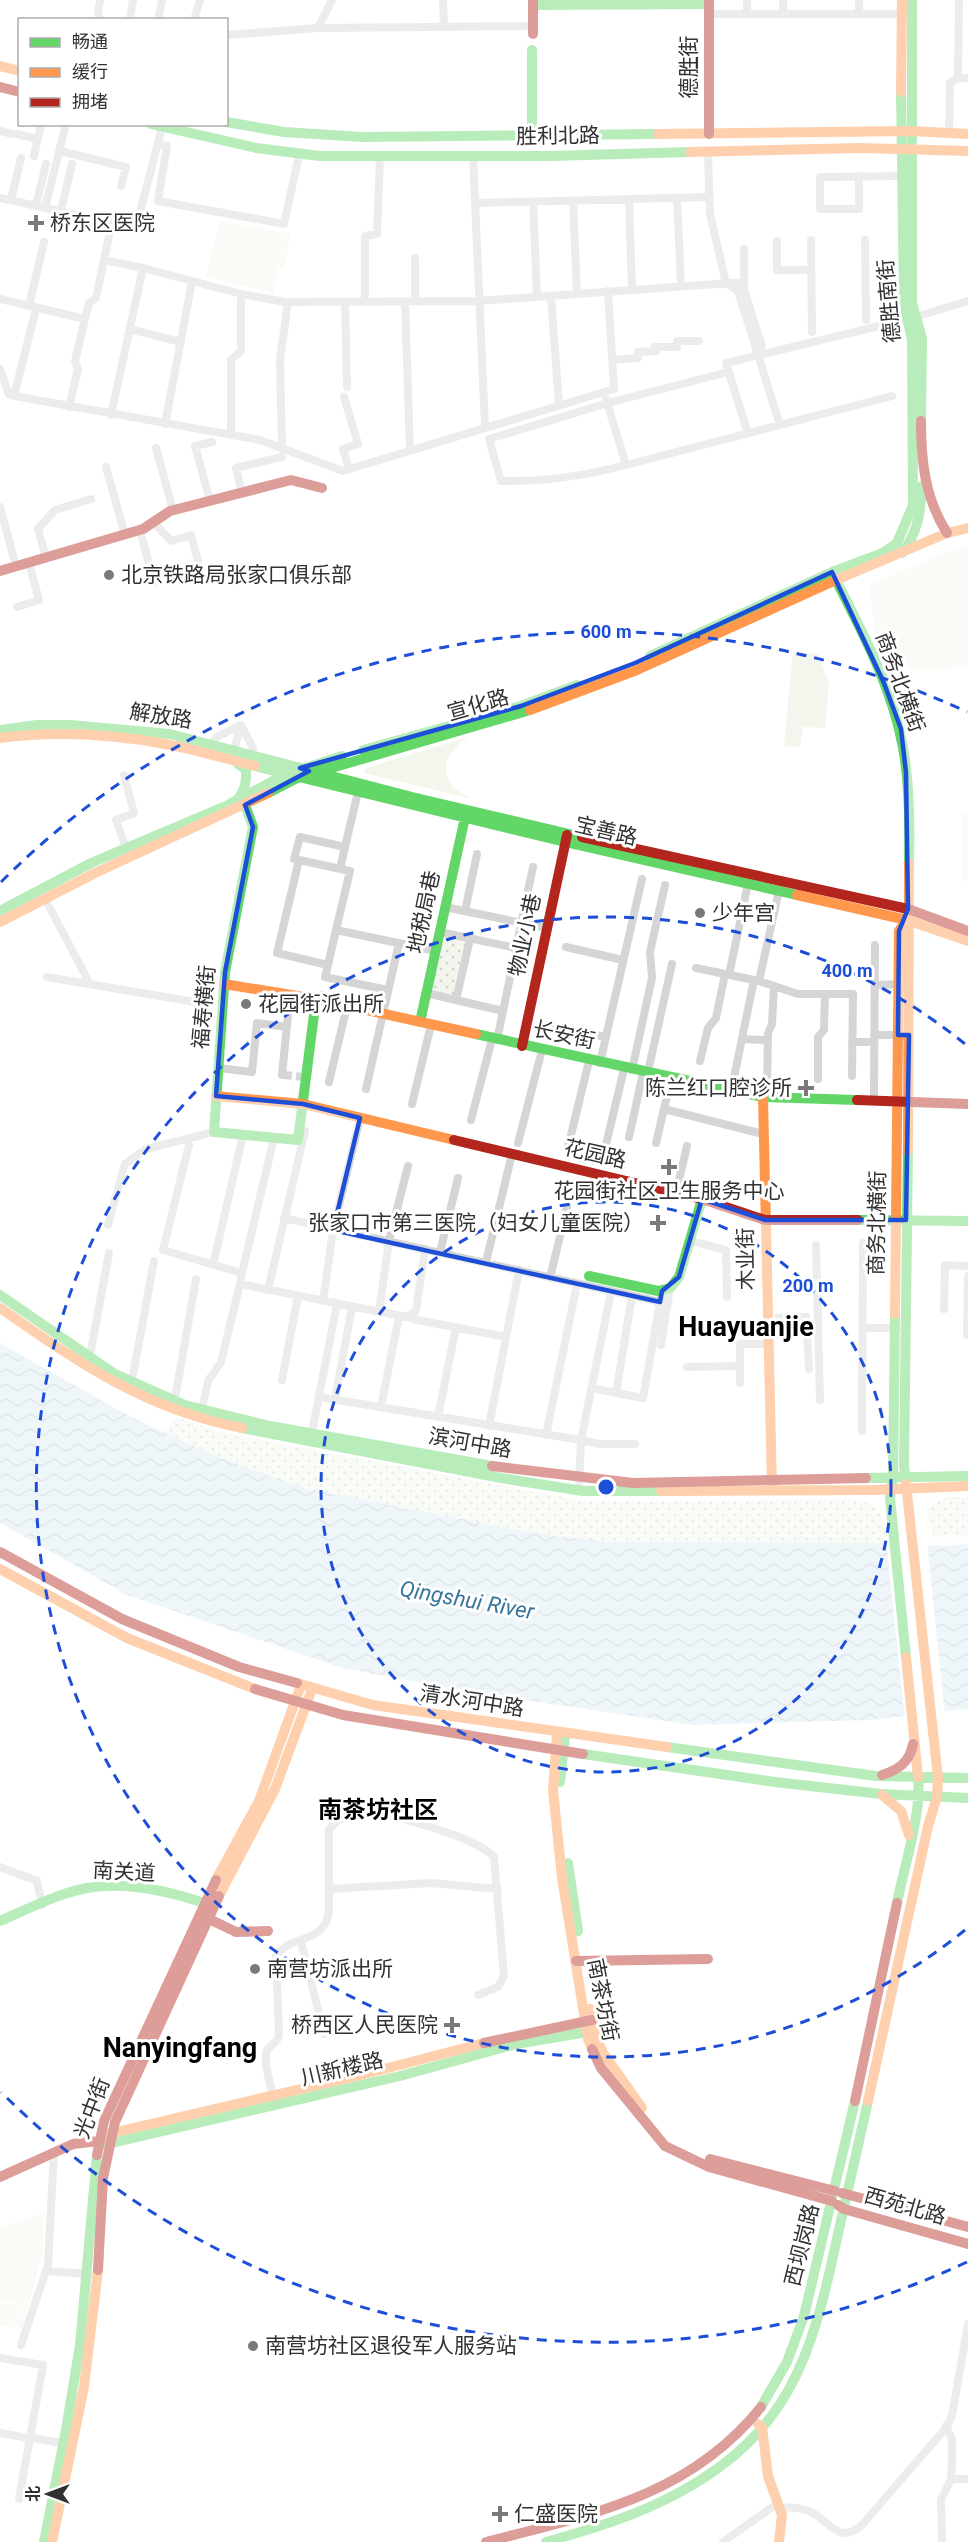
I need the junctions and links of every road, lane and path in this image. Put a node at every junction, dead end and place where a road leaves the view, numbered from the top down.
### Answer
1 (100, 0) edge
2 (133, 0) edge
3 (162, 0) edge
4 (200, 0) edge
5 (332, 0) edge
6 (443, 0) edge
7 (747, 0) edge
8 (783, 0) edge
9 (859, 0) edge
10 (902, 0) edge
11 (912, 0) edge
12 (959, 0) edge
13 (533, 2) edge
14 (709, 6) edge
15 (859, 13) junction
16 (747, 14) junction
17 (783, 14) junction
18 (907, 14) junction
19 (99, 18) edge
20 (130, 18) edge
21 (158, 18) edge
22 (195, 18) edge
23 (444, 27) junction
24 (318, 28) junction
25 (533, 30) joint
26 (228, 34) edge
27 (532, 50) dead end
28 (0, 66) edge
29 (18, 70) edge
30 (958, 78) junction
31 (968, 78) edge
32 (0, 87) edge
33 (18, 92) edge
34 (228, 122) edge
35 (41, 126) edge
36 (66, 126) edge
37 (157, 126) edge
38 (0, 131) edge
39 (906, 131) junction
40 (949, 133) junction
41 (709, 134) junction
42 (968, 134) edge
43 (532, 136) junction
44 (38, 139) junction
45 (158, 144) junction
46 (906, 149) junction
47 (60, 151) junction
48 (968, 151) edge
49 (708, 152) junction
50 (299, 155) junction
51 (34, 156) dead end
52 (380, 156) junction
53 (473, 156) junction
54 (21, 158) dead end
55 (46, 164) dead end
56 (72, 164) dead end
57 (859, 176) junction
58 (907, 176) junction
59 (121, 186) dead end
60 (708, 197) junction
61 (0, 198) edge
62 (677, 198) junction
63 (11, 200) junction
64 (629, 200) junction
65 (573, 201) junction
66 (533, 202) junction
67 (476, 203) junction
68 (36, 206) junction
69 (45, 208) junction
70 (61, 211) junction
71 (112, 222) junction
72 (812, 240) dead end
73 (865, 240) dead end
74 (777, 241) dead end
75 (44, 242) dead end
76 (744, 249) dead end
77 (415, 258) dead end
78 (104, 260) junction
79 (142, 268) junction
80 (812, 270) junction
81 (192, 282) junction
82 (744, 282) junction
83 (726, 283) junction
84 (681, 286) junction
85 (632, 290) junction
86 (608, 291) junction
87 (242, 294) junction
88 (577, 294) junction
89 (550, 296) junction
90 (537, 297) junction
91 (0, 299) edge
92 (416, 301) junction
93 (479, 301) junction
94 (968, 301) edge
95 (288, 302) junction
96 (345, 302) junction
97 (365, 302) junction
98 (405, 302) junction
99 (32, 309) junction
100 (912, 318) junction
101 (85, 319) junction
102 (866, 320) dead end
103 (129, 329) junction
104 (812, 332) dead end
105 (699, 341) dead end
106 (181, 342) junction
107 (762, 346) dead end
108 (759, 355) junction
109 (612, 360) junction
110 (0, 369) edge
111 (728, 372) junction
112 (347, 387) dead end
113 (605, 392) junction
114 (14, 396) junction
115 (892, 396) dead end
116 (344, 397) dead end
117 (608, 403) junction
118 (559, 405) junction
119 (69, 407) junction
120 (111, 414) junction
121 (165, 424) junction
122 (780, 425) junction
123 (485, 426) junction
124 (748, 434) junction
125 (231, 435) junction
126 (212, 442) dead end
127 (156, 448) dead end
128 (410, 450) junction
129 (282, 453) junction
130 (921, 454) junction
131 (626, 465) junction
132 (106, 467) dead end
133 (349, 469) junction
134 (322, 489) dead end
135 (242, 493) junction
136 (91, 499) dead end
137 (210, 501) junction
138 (0, 507) edge
139 (173, 510) junction
140 (154, 523) junction
141 (968, 523) edge
142 (968, 528) edge
143 (140, 530) junction
144 (946, 531) junction
145 (125, 535) junction
146 (910, 543) junction
147 (884, 552) junction
148 (901, 553) junction
149 (46, 558) junction
150 (198, 561) dead end
151 (28, 563) junction
152 (16, 566) junction
153 (0, 571) edge
154 (834, 576) junction
155 (154, 583) dead end
156 (17, 607) dead end
157 (241, 725) junction
158 (0, 730) edge
159 (0, 738) edge
160 (215, 738) dead end
161 (253, 748) dead end
162 (234, 750) junction
163 (362, 758) junction
164 (235, 762) junction
165 (312, 772) junction
166 (298, 773) junction
167 (124, 775) dead end
168 (284, 775) junction
169 (360, 788) junction
170 (242, 802) junction
171 (466, 814) junction
172 (566, 838) junction
173 (345, 847) junction
174 (126, 848) junction
175 (477, 854) dead end
176 (114, 859) junction
177 (299, 860) junction
178 (533, 867) dead end
179 (340, 869) junction
180 (642, 879) dead end
181 (749, 880) junction
182 (664, 885) dead end
183 (779, 886) junction
184 (42, 895) junction
185 (445, 907) junction
186 (0, 911) edge
187 (465, 911) junction
188 (908, 915) junction
189 (0, 922) edge
190 (521, 923) junction
191 (547, 928) junction
192 (336, 930) junction
193 (968, 931) edge
194 (440, 932) junction
195 (470, 939) junction
196 (968, 941) edge
197 (399, 943) junction
198 (875, 945) dead end
199 (566, 947) dead end
200 (516, 948) junction
201 (436, 951) junction
202 (623, 960) junction
203 (672, 964) dead end
204 (328, 965) junction
205 (696, 968) dead end
206 (727, 974) junction
207 (46, 977) dead end
208 (757, 981) junction
209 (90, 984) junction
210 (224, 984) junction
211 (904, 984) junction
212 (875, 985) junction
213 (774, 986) junction
214 (388, 990) junction
215 (426, 993) junction
216 (825, 994) junction
217 (290, 995) junction
218 (316, 999) junction
219 (456, 1000) junction
220 (201, 1003) dead end
221 (347, 1006) junction
222 (503, 1011) junction
223 (383, 1014) junction
224 (644, 1019) junction
225 (420, 1022) junction
226 (659, 1022) junction
227 (431, 1025) junction
228 (548, 1025) dead end
229 (287, 1027) junction
230 (904, 1035) junction
231 (606, 1037) junction
232 (742, 1039) junction
233 (874, 1039) junction
234 (494, 1040) junction
235 (767, 1040) junction
236 (852, 1042) junction
237 (522, 1046) junction
238 (542, 1050) junction
239 (700, 1060) dead end
240 (594, 1062) junction
241 (218, 1068) junction
242 (637, 1070) junction
243 (284, 1075) dead end
244 (852, 1076) dead end
245 (671, 1079) junction
246 (818, 1079) dead end
247 (328, 1082) dead end
248 (366, 1089) dead end
249 (731, 1092) junction
250 (765, 1094) junction
251 (874, 1094) dead end
252 (216, 1096) junction
253 (303, 1104) junction
254 (412, 1104) dead end
255 (903, 1104) junction
256 (968, 1104) edge
257 (664, 1109) junction
258 (360, 1118) junction
259 (471, 1120) dead end
260 (214, 1132) junction
261 (764, 1134) junction
262 (243, 1135) junction
263 (301, 1135) junction
264 (629, 1137) dead end
265 (274, 1138) junction
266 (518, 1143) dead end
267 (656, 1143) dead end
268 (189, 1145) dead end
269 (687, 1146) dead end
270 (568, 1147) dead end
271 (512, 1154) junction
272 (603, 1157) dead end
273 (408, 1166) dead end
274 (458, 1178) dead end
275 (676, 1193) junction
276 (702, 1199) junction
277 (567, 1207) dead end
278 (284, 1218) junction
279 (765, 1220) junction
280 (901, 1220) junction
281 (968, 1221) edge
282 (108, 1225) dead end
283 (333, 1230) junction
284 (389, 1241) junction
285 (690, 1241) junction
286 (863, 1243) dead end
287 (816, 1245) dead end
288 (425, 1249) junction
289 (440, 1252) junction
290 (109, 1253) dead end
291 (154, 1261) dead end
292 (486, 1262) junction
293 (213, 1265) junction
294 (968, 1266) edge
295 (519, 1270) junction
296 (242, 1273) junction
297 (589, 1276) dead end
298 (968, 1276) edge
299 (550, 1278) junction
300 (196, 1279) dead end
301 (240, 1284) junction
302 (577, 1284) junction
303 (268, 1290) junction
304 (610, 1292) junction
305 (664, 1294) junction
306 (968, 1294) edge
307 (0, 1295) edge
308 (298, 1296) junction
309 (632, 1296) junction
310 (727, 1297) dead end
311 (324, 1301) junction
312 (337, 1304) junction
313 (352, 1307) junction
314 (0, 1308) edge
315 (945, 1309) dead end
316 (379, 1312) junction
317 (399, 1316) junction
318 (410, 1316) junction
319 (818, 1316) junction
320 (796, 1317) tunnel mouth
321 (806, 1317) junction
322 (456, 1327) junction
323 (863, 1328) junction
324 (900, 1328) junction
325 (967, 1335) edge
326 (506, 1337) junction
327 (768, 1344) junction
328 (661, 1345) dead end
329 (85, 1360) junction
330 (740, 1366) junction
331 (687, 1367) dead end
332 (809, 1369) dead end
333 (282, 1380) dead end
334 (740, 1383) dead end
335 (130, 1387) junction
336 (591, 1388) junction
337 (616, 1393) junction
338 (319, 1396) junction
339 (335, 1399) junction
340 (820, 1400) dead end
341 (174, 1405) junction
342 (381, 1407) junction
343 (201, 1414) junction
344 (438, 1417) junction
345 (489, 1426) junction
346 (862, 1431) dead end
347 (546, 1435) junction
348 (311, 1438) junction
349 (581, 1440) junction
350 (635, 1444) dead end
351 (968, 1476) edge
352 (899, 1477) junction
353 (579, 1485) junction
354 (772, 1486) junction
355 (968, 1486) edge
356 (890, 1489) junction
357 (908, 1489) junction
358 (0, 1552) edge
359 (0, 1569) edge
360 (300, 1685) junction
361 (312, 1689) junction
362 (301, 1703) junction
363 (914, 1731) junction
364 (561, 1734) junction
365 (558, 1750) junction
366 (936, 1756) junction
367 (881, 1776) junction
368 (965, 1778) edge
369 (928, 1787) junction
370 (881, 1794) junction
371 (965, 1798) edge
372 (928, 1826) junction
373 (910, 1843) junction
374 (0, 1867) edge
375 (329, 1889) junction
376 (498, 1889) junction
377 (42, 1905) junction
378 (210, 1905) junction
379 (204, 1917) junction
380 (0, 1921) edge
381 (268, 1931) dead end
382 (301, 1941) junction
383 (708, 1959) dead end
384 (579, 1961) junction
385 (478, 1995) dead end
386 (590, 2026) junction
387 (324, 2034) dead end
388 (274, 2100) junction
389 (103, 2140) junction
390 (54, 2152) junction
391 (0, 2177) edge
392 (847, 2194) junction
393 (834, 2196) junction
394 (844, 2209) junction
395 (968, 2227) edge
396 (968, 2244) edge
397 (46, 2271) junction
398 (93, 2274) junction
399 (968, 2324) edge
400 (21, 2344) dead end
401 (0, 2358) edge
402 (752, 2418) junction
403 (946, 2426) junction
404 (762, 2427) junction
405 (0, 2433) edge
406 (29, 2437) junction
407 (68, 2444) junction
408 (951, 2479) junction
409 (968, 2479) edge
410 (19, 2499) dead end
411 (778, 2505) junction
412 (44, 2542) edge
413 (52, 2542) edge
414 (486, 2542) edge
415 (546, 2542) edge
416 (723, 2542) edge
417 (779, 2542) edge
418 (942, 2542) edge

1 - 19 street
2 - 20 street
3 - 21 street
4 - 22 street
5 - 24 street
6 - 23 street
7 - 16 street
8 - 17 street
9 - 15 street
10 - 18 main road, 德胜南街
11 - 18 main road, 德胜南街
12 - 30 street
13 - 14 main road
13 - 25 main road
14 - 16 street
14 - 41 main road, 德胜街
15 - 17 street
15 - 18 street
16 - 17 street
18 - 39 main road, 德胜南街
23 - 24 street
23 - 25 street
24 - 26 street
27 - 43 main road
28 - 29 main road
30 - 31 street
30 - 40 street
32 - 33 main road
34 - 43 main road, 胜利北路
35 - 44 street
36 - 47 street
37 - 45 street
37 - 50 main road, 胜利北路
38 - 44 street
39 - 40 main road, 胜利北路
39 - 41 main road, 胜利北路
39 - 46 main road, 德胜南街
40 - 42 main road, 胜利北路
41 - 43 main road, 胜利北路
44 - 51 street
45 - 50 street
45 - 71 street
46 - 48 main road, 胜利北路
46 - 49 main road, 胜利北路
46 - 58 main road, 德胜南街
47 - 59 street
47 - 69 street
49 - 53 main road, 胜利北路
49 - 60 street
50 - 52 main road, 胜利北路
52 - 53 main road, 胜利北路
52 - 97 street
53 - 67 street
54 - 63 street
55 - 68 street
56 - 70 street
57 - 57 street
57 - 58 street
58 - 100 main road, 德胜南街
60 - 62 street
60 - 83 street
61 - 63 street
62 - 64 street
62 - 84 street
63 - 68 street
64 - 65 street
64 - 85 street
65 - 66 street
65 - 88 street
66 - 67 street
66 - 90 street
67 - 93 street
68 - 69 street
69 - 70 street
70 - 71 street
71 - 78 street
72 - 80 street
73 - 102 street
74 - 80 street
75 - 99 street
76 - 82 street
77 - 92 street
78 - 79 street
78 - 101 street
79 - 81 street
79 - 103 street
80 - 104 street
81 - 87 street
81 - 106 street
82 - 83 street
82 - 107 street
83 - 84 street
83 - 108 street
84 - 85 street
85 - 86 street
86 - 88 street
86 - 109 street
87 - 95 street
87 - 125 street
88 - 89 street
89 - 90 street
89 - 118 street
90 - 93 street
91 - 99 street
92 - 93 street
92 - 98 street
93 - 123 street
94 - 100 street
95 - 96 street
95 - 129 street
96 - 97 street
96 - 112 street
97 - 98 street
98 - 128 street
99 - 101 street
99 - 114 street
100 - 108 street
100 - 130 main road, 德胜南街
100 - 147 main road, 德胜南街
101 - 119 street
103 - 106 street
103 - 120 street
105 - 109 street
106 - 121 street
108 - 111 street
108 - 122 street
109 - 113 street
110 - 114 street
111 - 117 street
111 - 124 street
113 - 117 street
113 - 118 street
114 - 119 street
115 - 122 street
116 - 133 street
117 - 131 street
117 - 131 street
118 - 123 street
119 - 120 street
120 - 121 street
121 - 125 street
122 - 124 street
123 - 128 street
124 - 131 street
125 - 129 street
126 - 137 street
127 - 139 street
128 - 133 street
129 - 133 street
129 - 135 street
130 - 144 main road, 德胜南街
130 - 146 main road, 德胜南街
132 - 145 street
134 - 135 main road
135 - 137 main road
136 - 149 street
137 - 139 main road
138 - 152 street
139 - 140 main road
140 - 143 main road
140 - 150 street
141 - 144 main road, 宣化路
142 - 144 main road, 宣化路
143 - 145 main road
143 - 155 street
144 - 146 main road, 宣化路
144 - 148 main road, 宣化路
145 - 149 main road
146 - 147 main road, 宣化路
146 - 148 main road, 德胜南街
147 - 154 main road, 宣化路
148 - 154 main road, 宣化路
149 - 151 main road
151 - 152 main road
151 - 156 street
152 - 153 main road
154 - 163 main road, 宣化路
154 - 166 main road, 宣化路
154 - 188 main road, 商务北横街
157 - 160 street
157 - 161 street
157 - 162 street
158 - 162 main road, 解放路
159 - 164 main road, 解放路
162 - 166 main road, 解放路
163 - 165 main road, 宣化路
163 - 169 main road
164 - 168 main road, 解放路
164 - 170 main road
165 - 166 main road, 宣化路
165 - 169 main road, 宝善路
166 - 168 main road, 解放路
166 - 169 main road, 宝善路
166 - 170 main road, 宣化路
167 - 174 street
168 - 170 main road, 宣化路
169 - 171 main road, 宝善路
169 - 173 street
170 - 174 main road, 宣化路
170 - 176 main road, 宣化路
170 - 210 main road, 福寿横街
171 - 172 main road, 宝善路
171 - 185 main road, 地税局巷
172 - 181 main road, 宝善路
172 - 191 main road, 物业小巷
173 - 177 street
173 - 179 street
174 - 176 main road, 宣化路
175 - 187 street
176 - 184 main road, 宣化路
177 - 179 street
177 - 204 street
178 - 190 street
179 - 192 street
180 - 202 street
181 - 183 main road, 宝善路
181 - 206 street
182 - 224 street
183 - 188 main road, 宝善路
183 - 208 street
184 - 186 main road, 宣化路
184 - 189 main road, 宣化路
184 - 209 street
185 - 187 street
185 - 194 main road, 地税局巷
187 - 190 street
188 - 193 main road
188 - 196 main road
188 - 211 main road, 商务北横街
190 - 191 street
190 - 200 street
191 - 237 main road, 物业小巷
192 - 197 street
192 - 204 street
194 - 195 street
194 - 201 main road, 地税局巷
195 - 200 street
195 - 219 street
197 - 201 street
197 - 214 street
198 - 212 street
199 - 202 street
200 - 222 street
201 - 215 main road, 地税局巷
202 - 231 street
203 - 226 street
204 - 214 street
205 - 206 street
206 - 208 street
206 - 239 street
207 - 209 street
208 - 213 street
208 - 232 street
209 - 220 street
210 - 217 main road, 长安街
210 - 241 main road, 福寿横街
211 - 212 street
211 - 230 main road, 商务北横街
212 - 233 street
213 - 216 street
213 - 235 street
214 - 223 street
215 - 219 street
215 - 225 main road, 地税局巷
216 - 236 street
216 - 246 street
217 - 218 main road, 长安街
217 - 229 street
218 - 221 main road, 长安街
218 - 253 main road
219 - 222 street
221 - 223 main road, 长安街
221 - 247 street
222 - 234 street
223 - 225 main road, 长安街
223 - 248 street
224 - 226 street
224 - 242 street
225 - 227 main road, 长安街
226 - 242 street
227 - 234 main road, 长安街
227 - 254 street
228 - 231 street
229 - 241 street
229 - 243 street
230 - 233 street
230 - 255 main road, 商务北横街
231 - 240 street
232 - 235 street
232 - 249 street
233 - 236 street
233 - 251 street
234 - 237 main road, 长安街
234 - 259 street
235 - 250 street
236 - 244 street
237 - 238 main road, 长安街
238 - 240 main road, 长安街
238 - 266 street
240 - 242 main road, 长安街
240 - 270 street
241 - 252 main road, 福寿横街
242 - 245 main road, 长安街
242 - 264 street
242 - 272 street
245 - 249 main road, 长安街
245 - 257 street
249 - 250 main road, 长安街
250 - 255 main road, 长安街
250 - 261 main road, 木业街
252 - 253 main road, 花园路
252 - 260 main road, 福寿横街
253 - 258 main road, 花园路
253 - 263 main road
255 - 256 main road, 长安街
255 - 280 main road, 商务北横街
257 - 261 street
257 - 267 street
258 - 271 main road, 花园路
258 - 283 street
260 - 262 main road
260 - 282 street
261 - 279 main road, 木业街
262 - 265 main road
262 - 293 street
263 - 265 main road
263 - 278 street
265 - 296 street
268 - 293 street
269 - 275 street
271 - 275 main road, 花园路
271 - 292 street
273 - 284 street
274 - 289 street
275 - 276 main road, 花园路
276 - 279 main road, 花园路
276 - 285 main road
277 - 299 street
278 - 283 street
278 - 303 street
279 - 280 main road, 花园路
279 - 327 main road, 木业街
280 - 281 main road, 花园路
280 - 324 main road, 商务北横街
283 - 284 street
283 - 311 street
284 - 288 street
284 - 316 street
285 - 305 main road
285 - 310 street
286 - 323 street
287 - 319 street
288 - 289 street
288 - 318 street
289 - 292 street
290 - 329 street
291 - 335 street
292 - 295 street
293 - 296 street
294 - 315 street
295 - 299 street
295 - 326 street
296 - 301 street
297 - 305 main road
298 - 306 street
299 - 302 street
300 - 341 street
301 - 303 street
301 - 343 street
302 - 304 street
302 - 347 street
303 - 308 street
304 - 309 street
304 - 336 street
305 - 309 street
305 - 328 street
305 - 337 street
306 - 325 street
307 - 329 main road, 滨河中路
308 - 311 street
308 - 333 street
309 - 337 street
311 - 312 street
312 - 313 street
312 - 338 street
313 - 316 street
313 - 339 street
314 - 329 main road, 滨河中路
316 - 317 street
317 - 318 street
317 - 342 street
318 - 322 street
319 - 321 street
319 - 340 street
320 - 321 street
321 - 332 street
322 - 326 street
322 - 344 street
323 - 324 street
323 - 346 street
324 - 352 main road, 商务北横街
326 - 345 street
327 - 330 street
327 - 354 main road, 木业街
329 - 335 main road, 滨河中路
330 - 331 street
330 - 334 street
335 - 341 main road, 滨河中路
336 - 337 street
336 - 349 street
338 - 339 street
338 - 348 street
339 - 342 street
341 - 343 main road, 滨河中路
342 - 344 street
343 - 348 main road, 滨河中路
344 - 345 street
345 - 347 street
347 - 349 street
348 - 353 main road, 滨河中路
349 - 350 street
349 - 353 street
351 - 352 main road, 滨河中路
352 - 354 main road, 滨河中路
352 - 356 main road, 商务北横街
352 - 357 main road, 商务北横街
353 - 354 main road, 滨河中路
354 - 356 main road, 滨河中路
355 - 357 main road, 滨河中路
356 - 357 main road, 滨河中路
356 - 363 main road, 商务北横街
357 - 366 main road, 商务北横街
358 - 360 main road, 清水河中路
359 - 362 main road, 清水河中路
360 - 361 main road, 清水河中路
360 - 362 main road, 光中街
361 - 362 main road, 光中街
361 - 364 main road, 清水河中路
362 - 365 main road, 清水河中路
362 - 378 main road, 光中街
363 - 367 main road
363 - 369 main road
364 - 365 main road, 南茶坊街
364 - 367 main road, 清水河中路
365 - 370 main road, 清水河中路
365 - 384 main road, 南茶坊街
366 - 368 main road
366 - 369 main road
367 - 369 main road, 清水河中路
368 - 369 main road, 清水河中路
369 - 370 main road, 清水河中路
369 - 371 main road, 清水河中路
369 - 372 main road, 西坝岗路
369 - 373 main road, 西坝岗路
370 - 373 main road
371 - 372 main road
372 - 392 main road, 西坝岗路
373 - 393 main road, 西坝岗路
374 - 377 street
375 - 376 street
375 - 376 street
375 - 382 street
376 - 385 street
377 - 378 main road, 南关道
377 - 380 main road, 南关道
378 - 379 main road, 光中街
379 - 381 main road
379 - 389 main road, 光中街
382 - 387 street
382 - 388 street
383 - 384 main road
384 - 386 main road, 南茶坊街
386 - 388 main road, 川新楼路
386 - 393 main road, 南茶坊街
388 - 389 main road, 川新楼路
389 - 390 main road, 川新楼路
389 - 398 main road, 光中街
390 - 391 main road, 川新楼路
390 - 397 street
392 - 393 main road, 西苑北路
392 - 394 main road, 西坝岗路
392 - 395 main road, 西苑北路
393 - 394 main road, 西苑北路
393 - 402 main road, 西坝岗路
394 - 396 main road, 西苑北路
394 - 404 main road, 西坝岗路
397 - 398 street
397 - 400 street
398 - 407 main road, 光中街
399 - 403 street
401 - 406 street
402 - 404 main road
402 - 414 main road, 西坝岗路
403 - 408 street
403 - 411 street
404 - 411 main road
404 - 415 main road, 西坝岗路
405 - 406 street
406 - 407 street
406 - 410 street
407 - 412 main road, 光中街
407 - 413 main road, 光中街
408 - 409 street
408 - 418 street
411 - 416 street
411 - 417 main road

